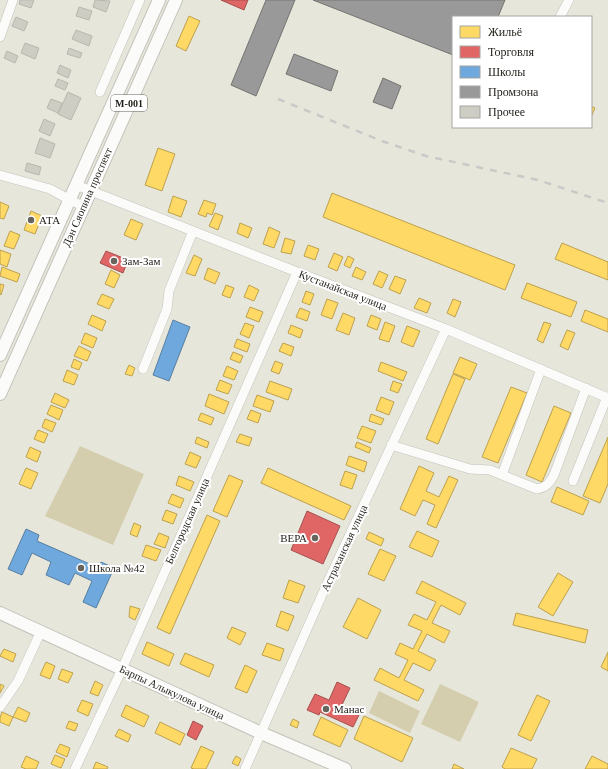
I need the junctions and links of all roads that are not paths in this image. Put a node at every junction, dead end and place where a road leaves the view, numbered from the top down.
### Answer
1 (13, 0) edge
2 (140, 0) edge
3 (159, 0) edge
4 (176, 0) edge
5 (570, 0) edge
6 (561, 16) edge
7 (0, 37) edge
8 (100, 92) dead end
9 (0, 175) edge
10 (76, 184) junction
11 (91, 190) junction
12 (70, 200) junction
13 (83, 206) junction
14 (193, 231) junction
15 (296, 272) junction
16 (446, 329) junction
17 (0, 356) edge
18 (143, 369) dead end
19 (541, 369) junction
20 (586, 388) junction
21 (0, 394) edge
22 (607, 397) edge
23 (391, 445) junction
24 (502, 475) junction
25 (573, 481) dead end
26 (0, 613) edge
27 (41, 631) junction
28 (122, 669) junction
29 (0, 706) edge
30 (262, 733) junction
31 (75, 769) edge
32 (245, 769) edge
33 (345, 769) edge

1 - 7 street
2 - 8 street
3 - 10 main road, Дэн Сяопина проспект / M-001
4 - 11 main road, Дэн Сяопина проспект / M-001
5 - 6 street
9 - 12 street
10 - 11 street, Кустанайская улица
10 - 12 main road, Дэн Сяопина проспект / M-001
11 - 13 main road, Дэн Сяопина проспект / M-001
11 - 14 street, Кустанайская улица
12 - 13 street
12 - 17 main road, Дэн Сяопина проспект / M-001
13 - 21 main road, Дэн Сяопина проспект / M-001
14 - 15 street, Кустанайская улица
14 - 18 street
15 - 16 street, Кустанайская улица
15 - 28 street, Белгородская улица
16 - 19 street, Кустанайская улица
16 - 23 street, Астраханская улица
19 - 20 street, Кустанайская улица
19 - 24 street
20 - 22 street, Кустанайская улица
20 - 24 street
22 - 25 street
23 - 24 street
23 - 30 street, Астраханская улица
26 - 27 main road, Барпы Алыкулова улица
27 - 28 main road, Барпы Алыкулова улица
27 - 29 street
28 - 30 main road, Барпы Алыкулова улица
28 - 31 street, Белгородская улица
30 - 32 street, Астраханская улица
30 - 33 main road, Барпы Алыкулова улица

